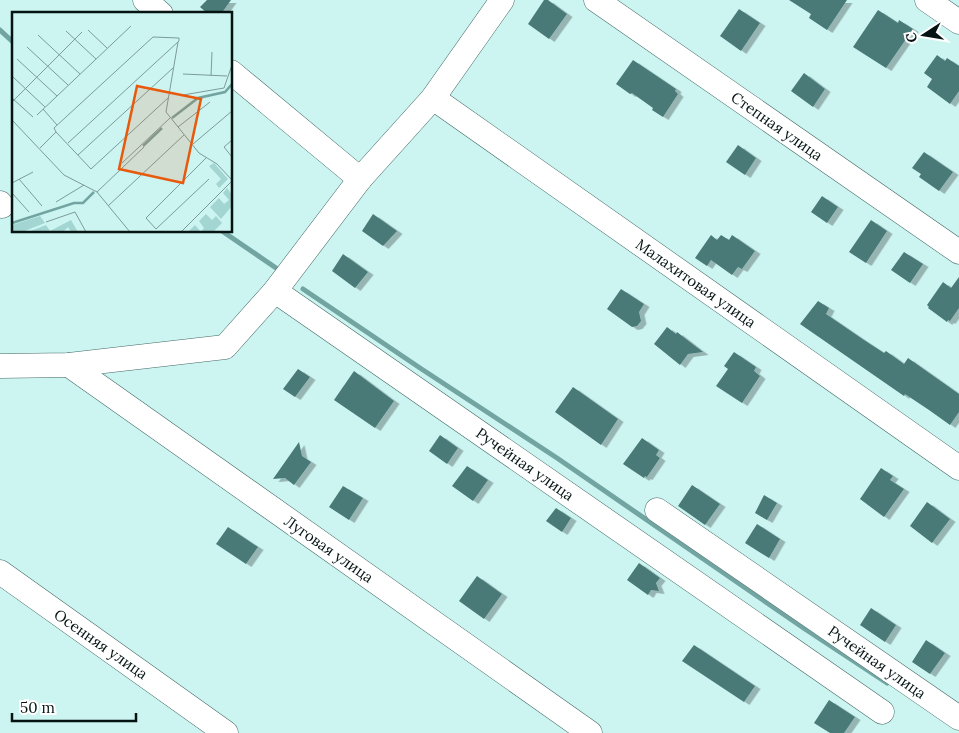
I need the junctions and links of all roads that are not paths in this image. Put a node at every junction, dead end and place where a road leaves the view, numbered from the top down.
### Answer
1 (145, 0) edge
2 (502, 0) edge
3 (596, 0) edge
4 (927, 0) edge
5 (159, 12) edge
6 (959, 22) edge
7 (232, 73) edge
8 (433, 98) junction
9 (360, 178) junction
10 (959, 252) edge
11 (275, 291) junction
12 (69, 365) junction
13 (0, 366) edge
14 (959, 468) edge
15 (657, 510) dead end
16 (0, 572) edge
17 (796, 605) junction
18 (774, 637) junction
19 (882, 712) dead end
20 (959, 718) edge
21 (226, 733) edge
22 (590, 733) edge

1 - 5 street
2 - 8 street
3 - 10 street, Степная улица
4 - 6 street
7 - 9 street
8 - 9 street
8 - 14 street, Малахитовая улица
9 - 11 street
11 - 12 street
11 - 18 street, Ручейная улица
12 - 13 street
12 - 22 street, Луговая улица
15 - 17 street, Ручейная улица
16 - 21 street, Осенняя улица
17 - 18 street
17 - 20 street, Ручейная улица
18 - 19 street, Ручейная улица

